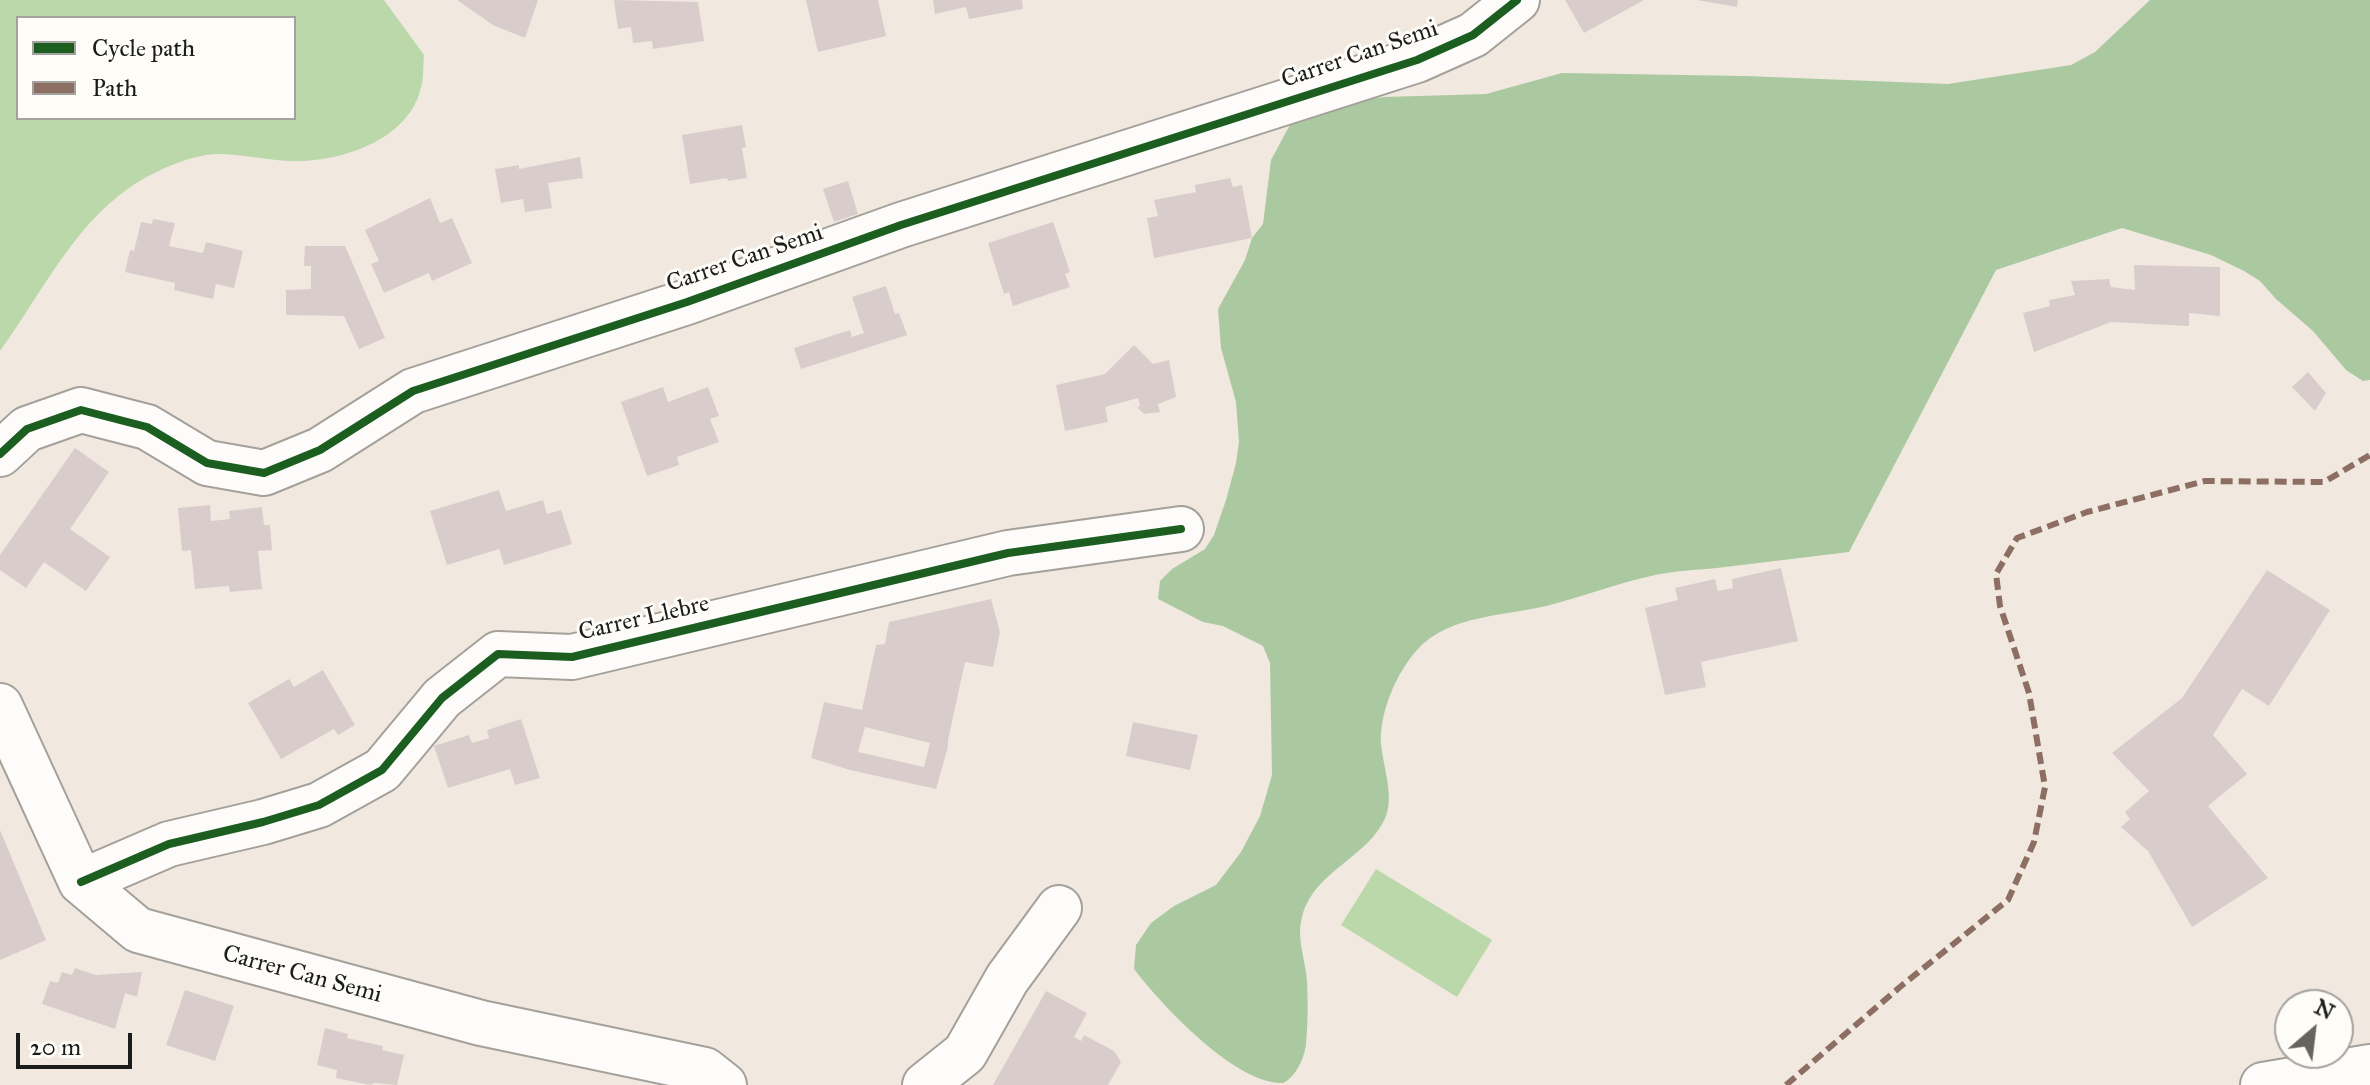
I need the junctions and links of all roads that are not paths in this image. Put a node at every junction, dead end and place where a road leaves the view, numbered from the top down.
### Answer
1 (1517, 0) edge
2 (0, 454) edge
3 (1181, 529) dead end
4 (0, 706) edge
5 (81, 882) junction
6 (1059, 908) dead end
7 (2370, 1067) edge
8 (724, 1085) edge
9 (925, 1085) edge
10 (2263, 1085) edge

1 - 2 street, Carrer Can Semi
3 - 5 street, Carrer Llebre
4 - 5 street, Carrer Can Semi
5 - 8 street, Carrer Can Semi
6 - 9 street
7 - 10 street

